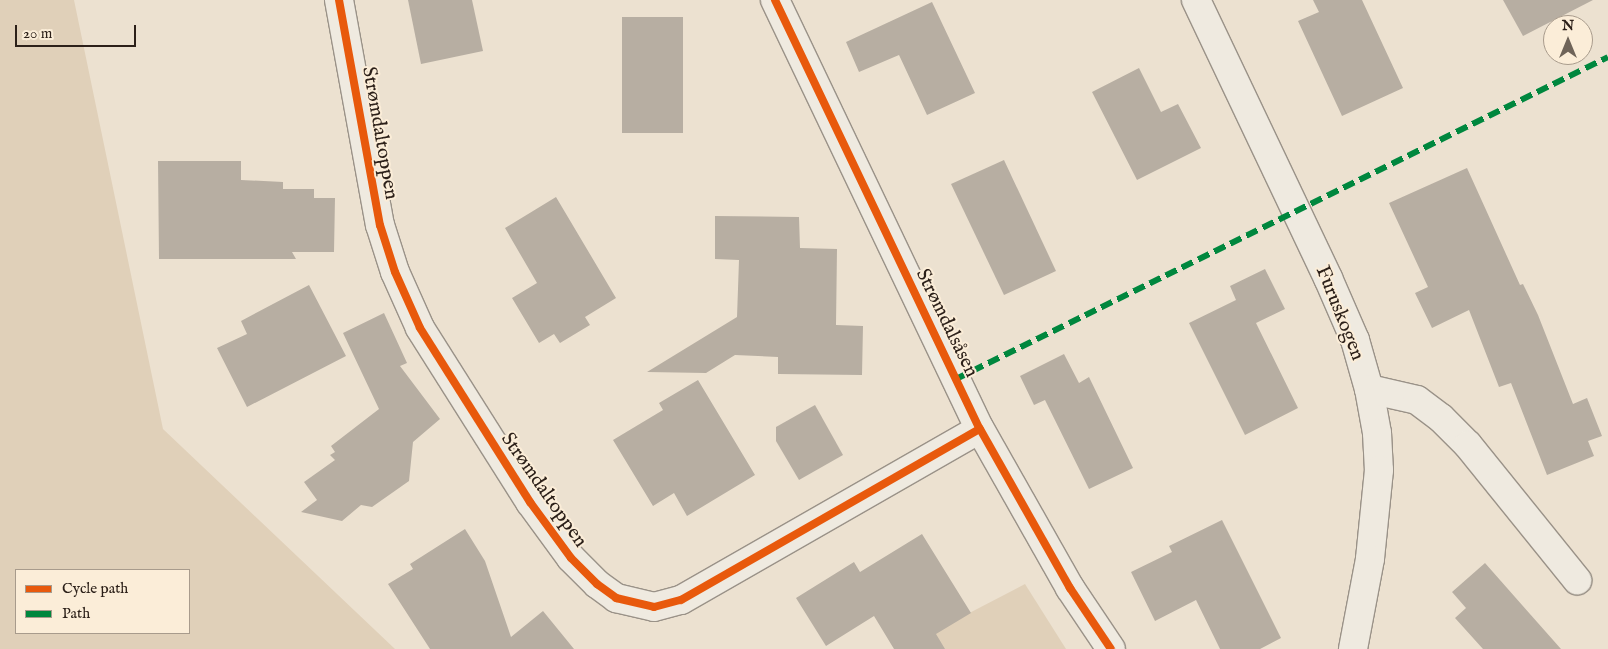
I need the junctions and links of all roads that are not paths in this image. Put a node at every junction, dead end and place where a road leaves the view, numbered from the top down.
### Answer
1 (340, 0) edge
2 (775, 0) edge
3 (1196, 0) edge
4 (1369, 389) junction
5 (980, 429) junction
6 (1577, 580) dead end
7 (1111, 649) edge
8 (1353, 649) edge

1 - 5 street, Strømdaltoppen
2 - 5 street, Strømdalsåsen
3 - 4 street, Furuskogen
4 - 6 street
4 - 8 street, Furuskogen
5 - 7 street, Strømdalsåsen

